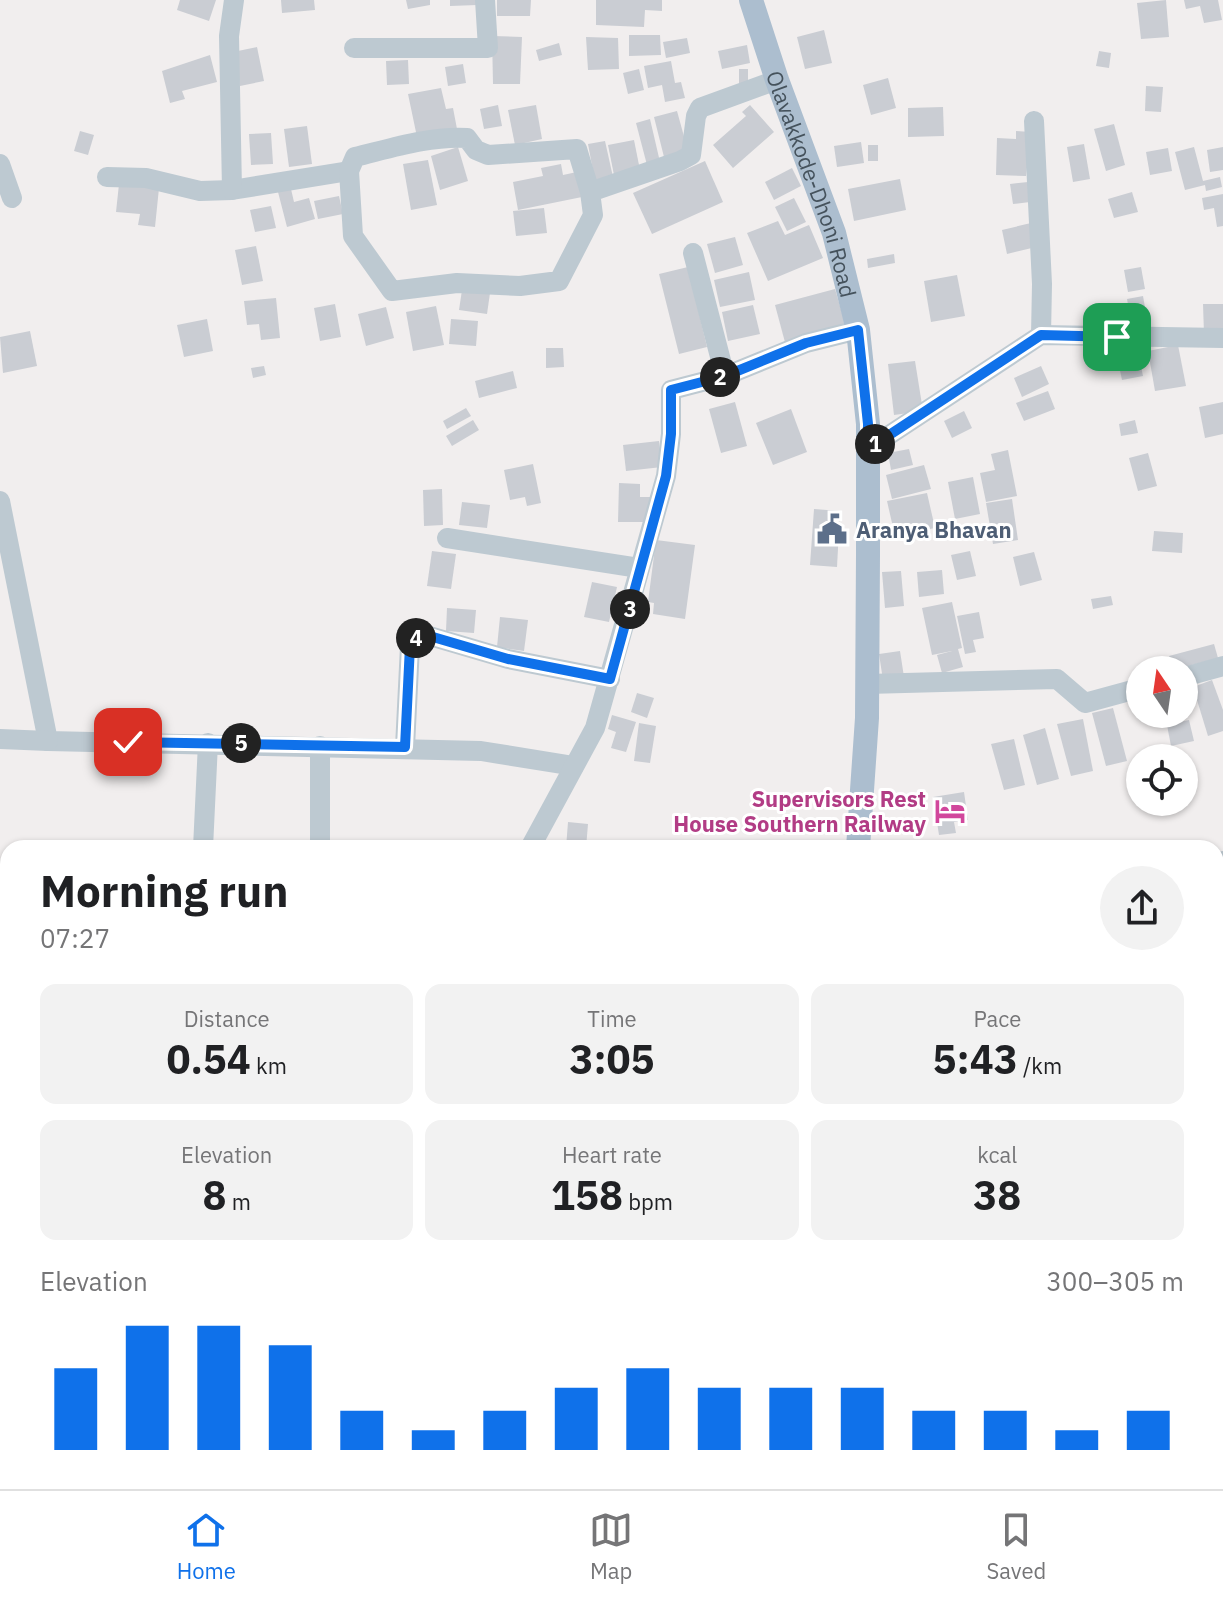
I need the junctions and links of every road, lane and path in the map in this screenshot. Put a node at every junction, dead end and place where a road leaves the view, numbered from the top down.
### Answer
1 (234, 0) edge
2 (485, 0) edge
3 (751, 0) edge
4 (354, 48) dead end
5 (777, 80) junction
6 (1034, 121) dead end
7 (0, 164) edge
8 (349, 171) junction
9 (107, 177) dead end
10 (232, 190) junction
11 (590, 192) junction
12 (12, 198) dead end
13 (693, 253) dead end
14 (858, 330) junction
15 (1041, 335) junction
16 (1223, 338) edge
17 (725, 376) junction
18 (868, 449) junction
19 (0, 501) edge
20 (447, 538) dead end
21 (639, 568) junction
22 (1223, 666) edge
23 (1198, 673) edge
24 (610, 679) junction
25 (867, 684) junction
26 (1126, 692) edge
27 (0, 739) edge
28 (48, 741) junction
29 (208, 743) junction
30 (320, 746) junction
31 (405, 747) junction
32 (574, 766) junction
33 (203, 840) edge
34 (320, 840) edge
35 (534, 840) edge
36 (860, 840) edge

1 - 10 street
2 - 4 street
3 - 5 main road, Olavakkode-Dhoni Road
5 - 11 street
5 - 14 main road, Olavakkode-Dhoni Road
6 - 15 street
7 - 12 street
8 - 10 street
8 - 11 street
8 - 11 street
9 - 10 street
13 - 17 street
14 - 17 street
14 - 18 main road, Olavakkode-Dhoni Road
15 - 16 street
15 - 18 street
17 - 21 street
18 - 25 main road, Olavakkode-Dhoni Road
19 - 28 street
20 - 21 street
21 - 24 street
22 - 23 street
24 - 31 street
24 - 32 street
25 - 26 street
25 - 36 main road, Olavakkode-Dhoni Road
27 - 28 street
28 - 29 street
29 - 30 street
29 - 33 street
30 - 31 street
30 - 34 street
31 - 32 street
32 - 35 street

